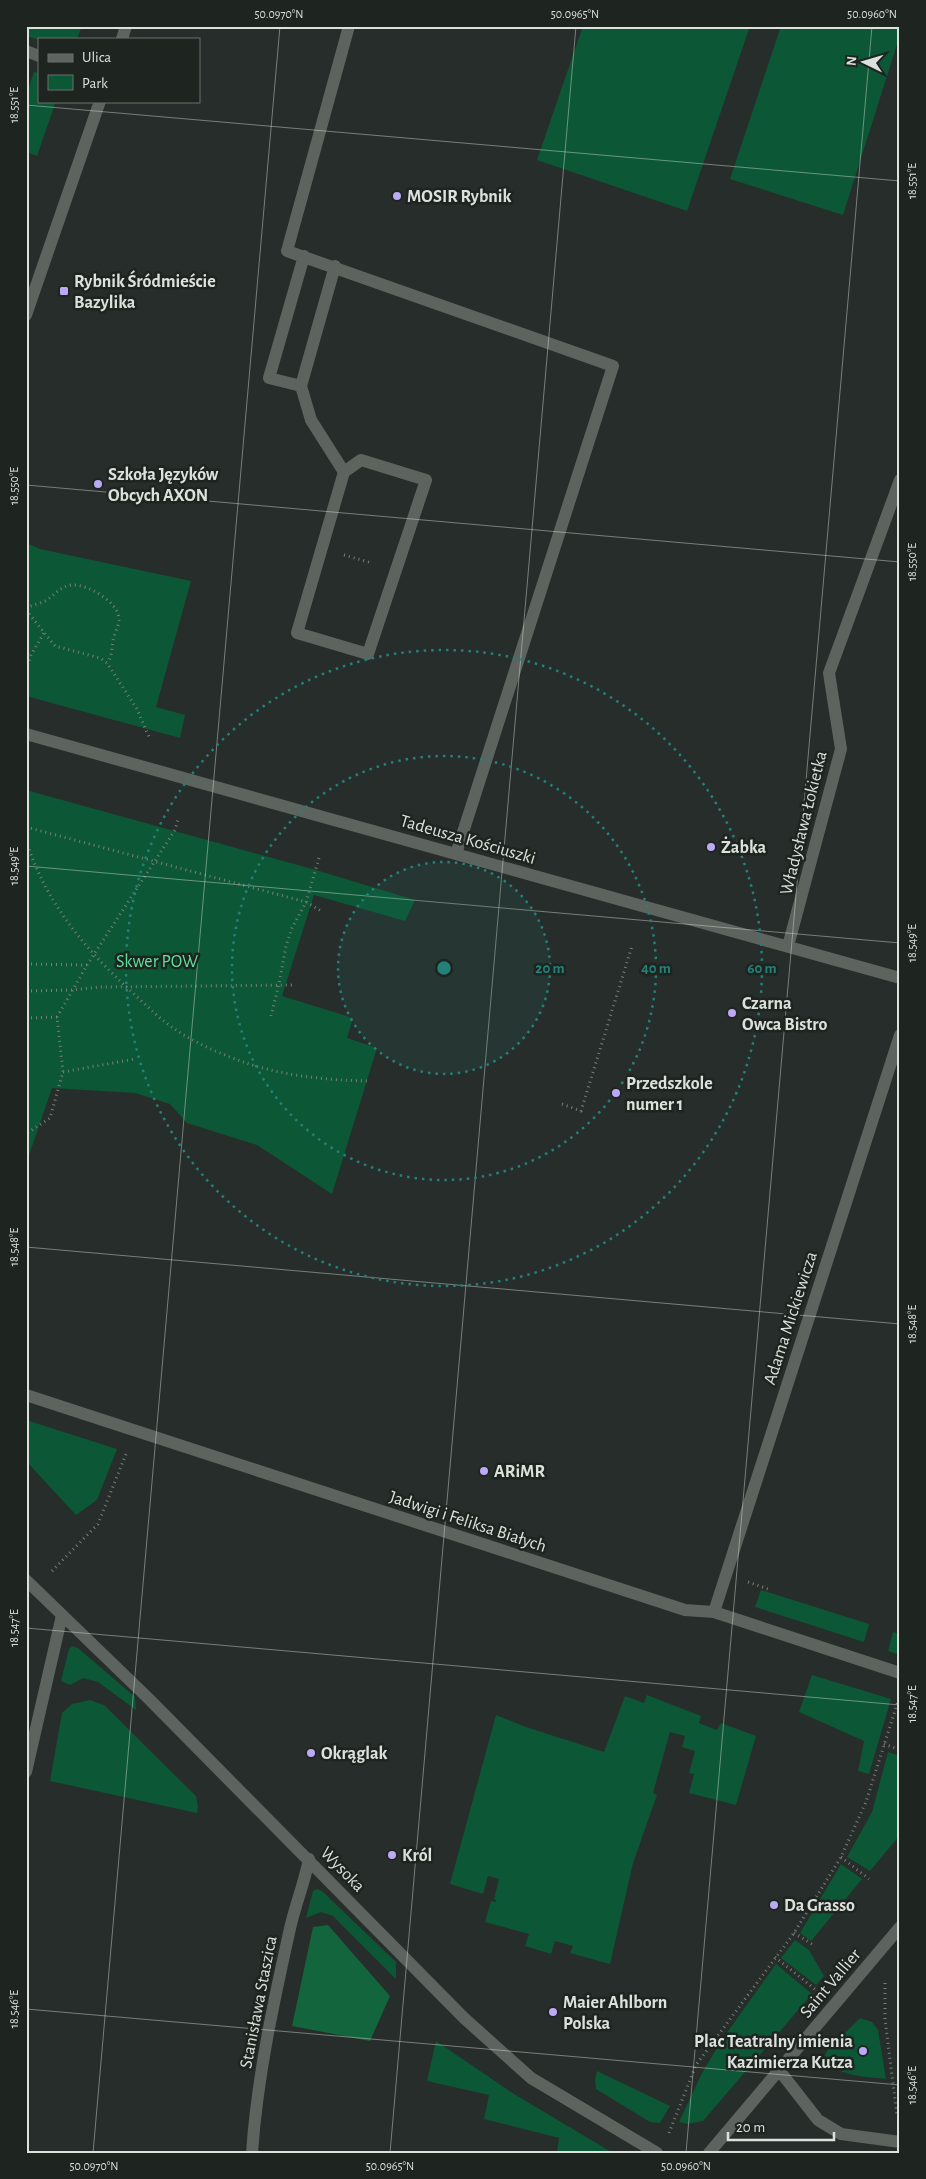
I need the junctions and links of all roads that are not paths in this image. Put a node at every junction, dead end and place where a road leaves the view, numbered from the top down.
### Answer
1 (126, 26) edge
2 (349, 26) edge
3 (122, 38) edge
4 (26, 51) edge
5 (38, 56) edge
6 (100, 102) edge
7 (304, 256) junction
8 (336, 266) junction
9 (26, 315) edge
10 (301, 386) junction
11 (344, 472) junction
12 (900, 480) edge
13 (26, 734) edge
14 (456, 854) junction
15 (788, 946) junction
16 (900, 978) edge
17 (900, 1035) edge
18 (26, 1395) edge
19 (26, 1580) edge
20 (714, 1612) junction
21 (62, 1615) junction
22 (900, 1673) edge
23 (26, 1772) edge
24 (309, 1859) junction
25 (900, 1928) edge
26 (779, 2070) junction
27 (900, 2142) edge
28 (252, 2153) edge
29 (657, 2153) edge
30 (709, 2153) edge

1 - 3 street
2 - 7 street
4 - 5 street
6 - 9 street
7 - 8 street
7 - 10 street
8 - 10 street
8 - 14 street
10 - 11 street
11 - 11 street
12 - 15 street, Władysława Łokietka
13 - 14 street, Tadeusza Kościuszki
14 - 15 street, Tadeusza Kościuszki
15 - 16 street, Tadeusza Kościuszki
17 - 20 street, Adama Mickiewicza
18 - 20 street, Jadwigi i Feliksa Białych
19 - 21 street, Wysoka
20 - 22 street, Jadwigi i Feliksa Białych
21 - 23 street
21 - 24 street, Wysoka
24 - 28 street, Stanisława Staszica
24 - 29 street, Wysoka
25 - 26 street, Saint Vallier
26 - 27 street
26 - 30 street, Saint Vallier

